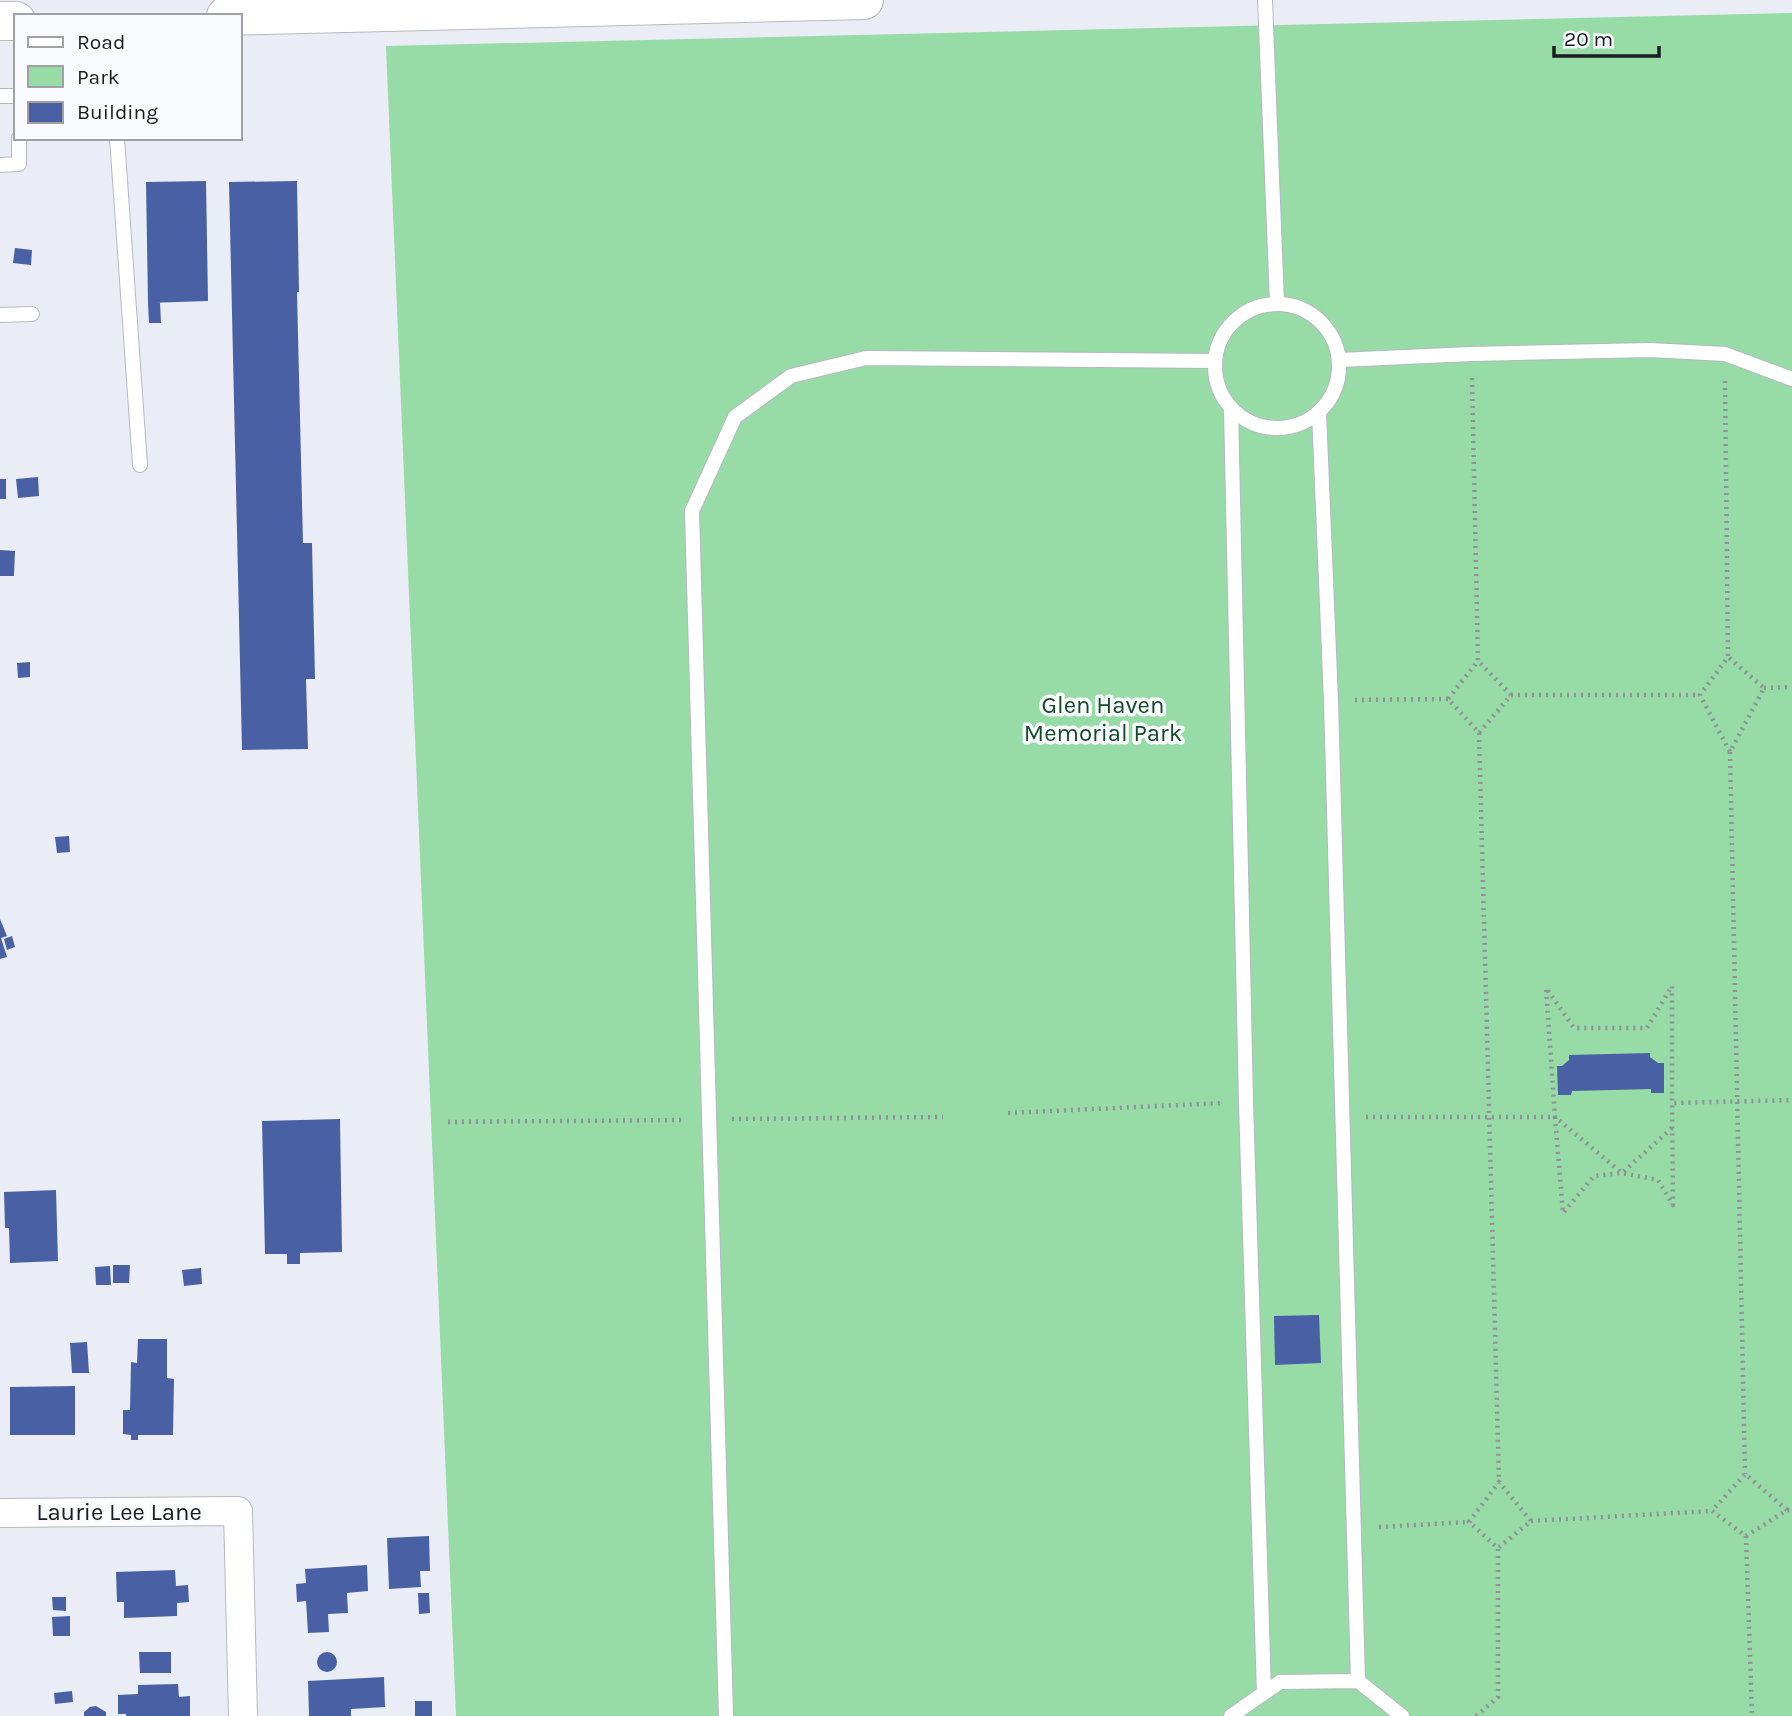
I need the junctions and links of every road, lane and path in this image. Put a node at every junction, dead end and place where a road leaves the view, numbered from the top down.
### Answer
1 (864, 0) edge
2 (1265, 0) edge
3 (242, 16) edge
4 (19, 140) edge
5 (117, 140) edge
6 (0, 165) edge
7 (1277, 303) junction
8 (32, 314) dead end
9 (0, 315) edge
10 (1471, 354) junction
11 (1725, 354) junction
12 (1339, 360) junction
13 (1215, 361) junction
14 (1792, 379) edge
15 (1231, 408) junction
16 (1319, 412) junction
17 (140, 465) dead end
18 (1728, 657) junction
19 (1478, 661) junction
20 (1792, 687) edge
21 (1765, 688) junction
22 (1511, 695) junction
23 (1700, 695) junction
24 (1448, 699) junction
25 (1331, 701) junction
26 (1479, 733) junction
27 (1730, 752) junction
28 (1792, 1100) edge
29 (1737, 1101) junction
30 (1246, 1102) junction
31 (1672, 1103) junction
32 (1008, 1112) dead end
33 (1489, 1117) junction
34 (1555, 1117) junction
35 (1343, 1118) junction
36 (1672, 1128) junction
37 (1622, 1173) junction
38 (1745, 1474) junction
39 (1499, 1482) junction
40 (1790, 1510) edge
41 (1712, 1511) junction
42 (0, 1513) edge
43 (1531, 1521) junction
44 (1469, 1522) junction
45 (1354, 1528) junction
46 (1746, 1536) junction
47 (1498, 1548) junction
48 (1358, 1681) junction
49 (1264, 1693) junction
50 (243, 1716) edge
51 (726, 1716) edge
52 (1231, 1716) edge
53 (1402, 1716) edge
54 (1476, 1716) edge
55 (1752, 1716) edge

1 - 3 main road
2 - 7 lane
4 - 6 lane
5 - 17 lane
7 - 12 lane
7 - 13 lane
8 - 9 lane
10 - 11 lane
10 - 12 lane
10 - 19 path
11 - 14 lane
11 - 18 path
12 - 16 lane
13 - 15 lane
13 - 51 lane
15 - 16 lane
15 - 30 lane
16 - 25 lane
18 - 21 path
18 - 23 path
19 - 22 path
19 - 24 path
20 - 21 path
21 - 27 path
22 - 23 path
22 - 26 path
23 - 27 path
24 - 25 path
24 - 26 path
25 - 35 lane
26 - 33 path
27 - 29 path
28 - 29 path
29 - 31 path
29 - 38 path
30 - 32 path
30 - 49 lane
31 - 34 path
31 - 36 path
33 - 34 path
33 - 35 path
33 - 39 path
34 - 37 path
34 - 37 path
35 - 45 lane
36 - 37 path
36 - 37 path
38 - 40 path
38 - 41 path
39 - 43 path
39 - 44 path
40 - 46 path
41 - 43 path
41 - 46 path
42 - 50 street, Laurie Lee Lane
43 - 47 path
44 - 45 path
44 - 47 path
45 - 48 lane
46 - 55 path
47 - 54 path
48 - 49 lane
48 - 53 lane
49 - 52 lane

